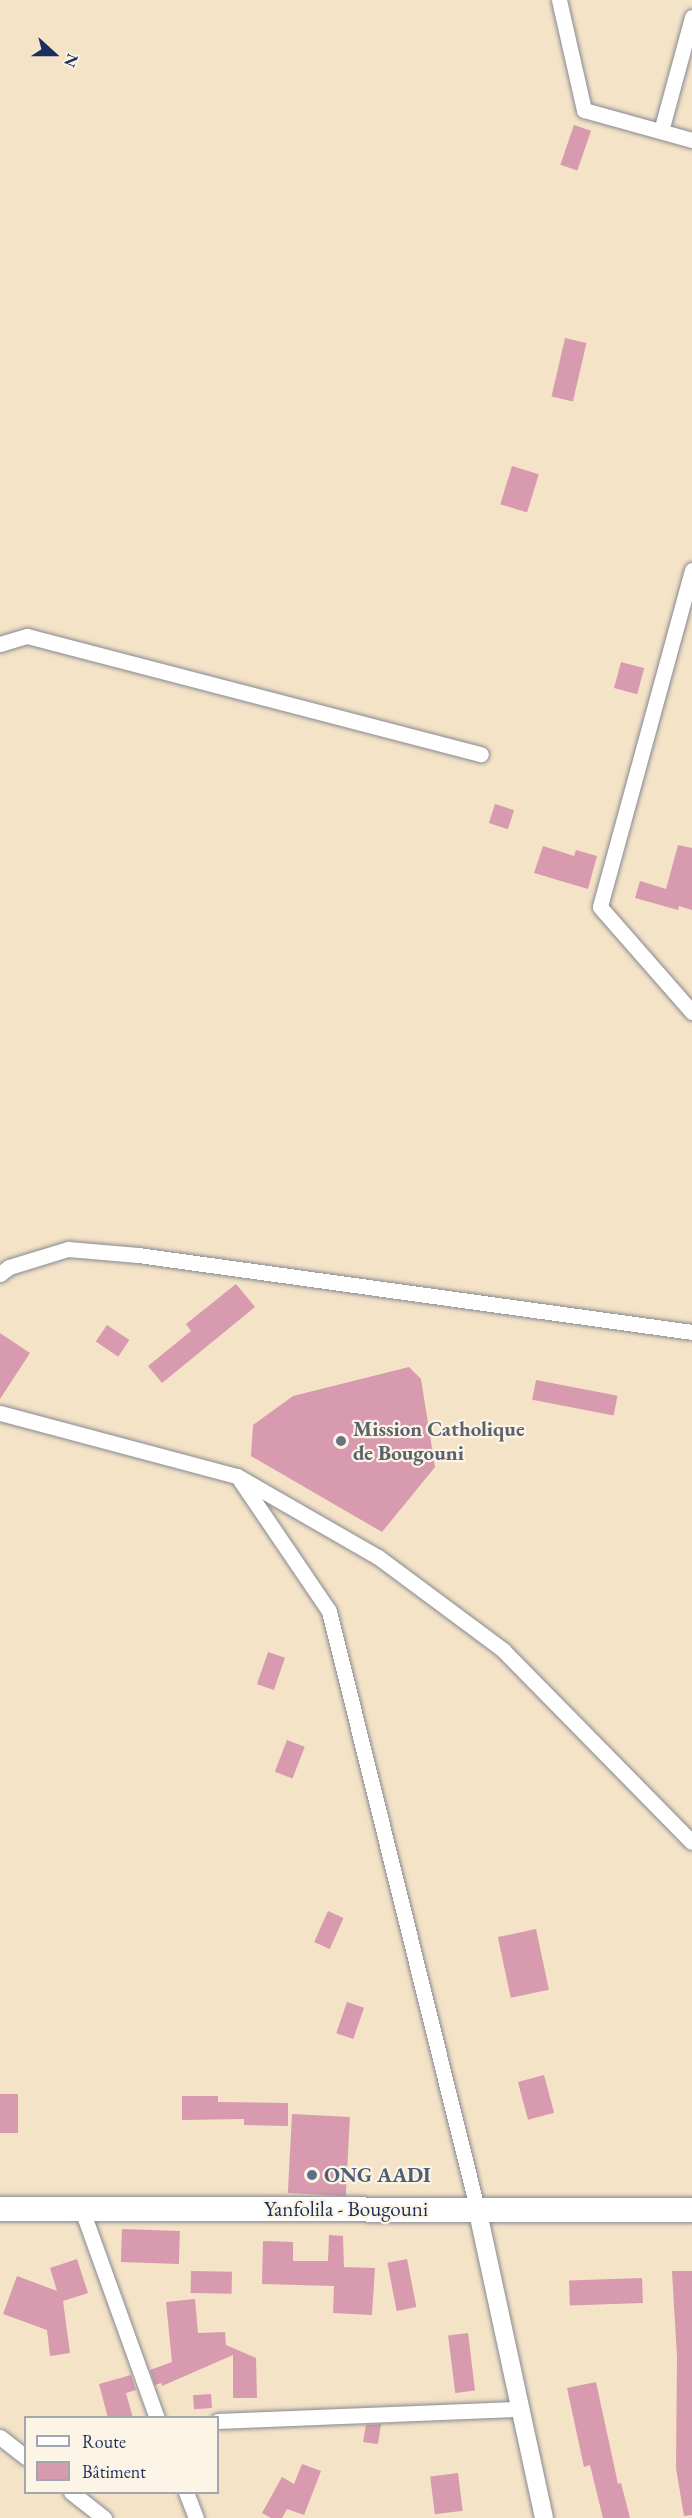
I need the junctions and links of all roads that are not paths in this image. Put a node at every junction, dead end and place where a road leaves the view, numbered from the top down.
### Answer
1 (559, 0) edge
2 (692, 17) edge
3 (661, 131) junction
4 (692, 140) edge
5 (692, 570) edge
6 (0, 644) edge
7 (481, 754) dead end
8 (692, 1012) edge
9 (0, 1274) edge
10 (692, 1332) edge
11 (0, 1413) edge
12 (237, 1476) junction
13 (692, 1842) edge
14 (477, 2208) junction
15 (0, 2209) edge
16 (82, 2210) junction
17 (692, 2210) edge
18 (521, 2409) junction
19 (156, 2416) edge
20 (219, 2421) edge
21 (0, 2438) edge
22 (24, 2456) edge
23 (72, 2494) edge
24 (186, 2494) edge
25 (104, 2518) edge
26 (196, 2518) edge
27 (544, 2518) edge

1 - 3 street
2 - 3 street
3 - 4 street
5 - 8 street
6 - 7 street
9 - 10 street
11 - 12 street
12 - 13 street
12 - 14 street
14 - 16 main road, Yanfolila - Bougouni
14 - 17 main road, Yanfolila - Bougouni
14 - 18 street
15 - 16 main road, Yanfolila - Bougouni
16 - 19 street
18 - 20 street
18 - 27 street
21 - 22 street
23 - 25 street
24 - 26 street

